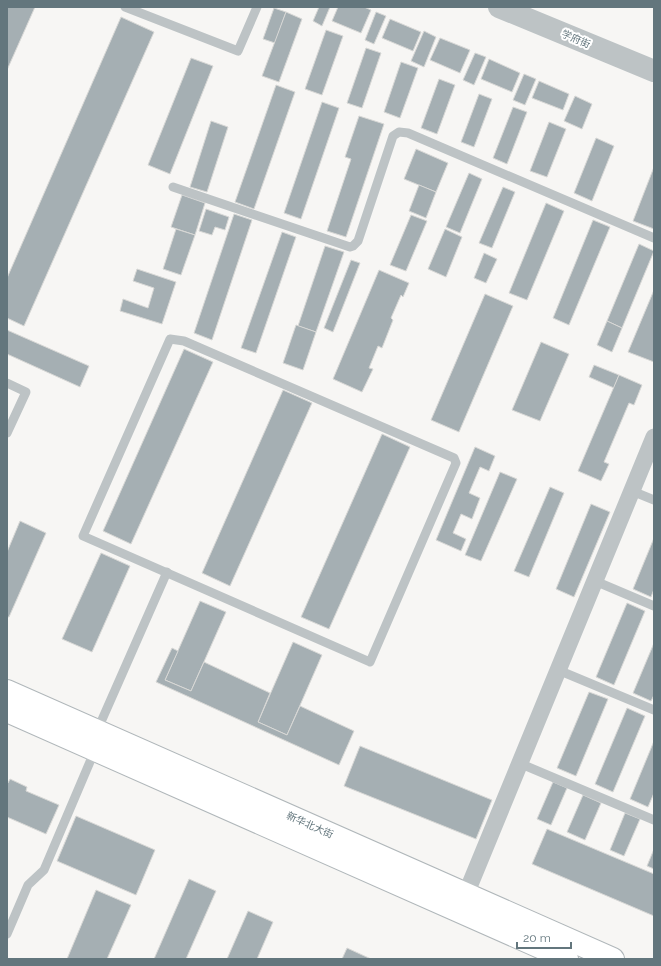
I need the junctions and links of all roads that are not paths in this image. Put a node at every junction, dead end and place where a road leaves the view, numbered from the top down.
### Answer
1 (125, 7) edge
2 (257, 7) edge
3 (499, 7) edge
4 (538, 7) edge
5 (654, 55) edge
6 (654, 71) edge
7 (173, 187) dead end
8 (654, 238) edge
9 (7, 383) edge
10 (7, 433) edge
11 (654, 437) edge
12 (632, 491) junction
13 (654, 500) edge
14 (167, 572) junction
15 (595, 581) junction
16 (654, 606) edge
17 (558, 670) junction
18 (7, 691) edge
19 (654, 710) edge
20 (7, 711) edge
21 (96, 740) junction
22 (519, 764) junction
23 (654, 820) edge
24 (466, 894) junction
25 (7, 934) edge
26 (567, 959) edge
27 (614, 959) edge

1 - 2 lane
3 - 6 street, 学府街
4 - 5 street, 学府街
7 - 8 lane
9 - 10 lane
11 - 12 street
12 - 13 lane
12 - 15 street
14 - 14 lane
14 - 21 lane
15 - 16 lane
15 - 17 street
17 - 19 lane
17 - 22 street
18 - 21 main road, 新华北大街
20 - 21 main road, 新华北大街
21 - 24 main road, 新华北大街
21 - 25 lane
21 - 26 main road, 新华北大街
22 - 23 lane
22 - 24 street
24 - 27 main road, 新华北大街

